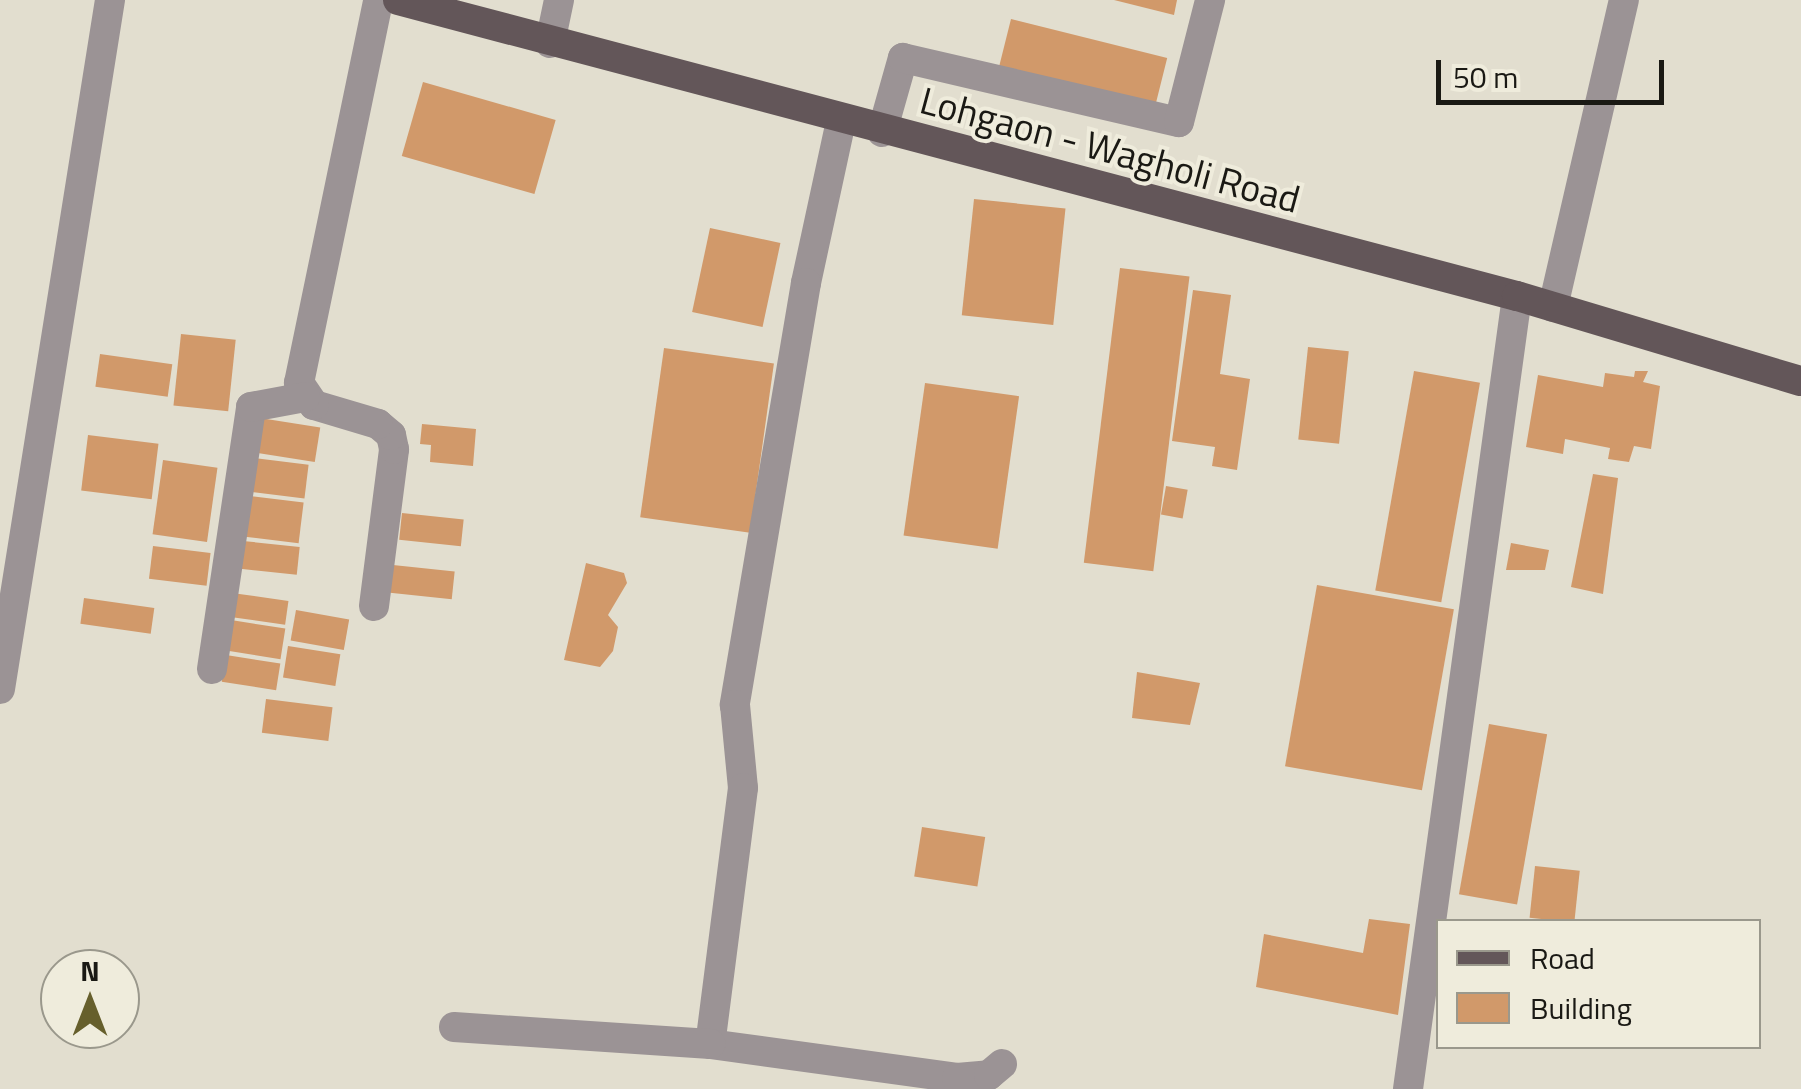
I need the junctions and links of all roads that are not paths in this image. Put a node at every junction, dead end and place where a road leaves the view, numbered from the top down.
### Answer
1 (110, 0) edge
2 (378, 0) edge
3 (398, 0) edge
4 (559, 0) edge
5 (1210, 0) edge
6 (1624, 0) edge
7 (550, 42) junction
8 (841, 121) junction
9 (882, 132) junction
10 (1517, 296) junction
11 (1553, 307) junction
12 (1801, 381) edge
13 (305, 397) junction
14 (374, 606) dead end
15 (212, 669) dead end
16 (0, 688) edge
17 (454, 1027) dead end
18 (710, 1044) junction
19 (1002, 1064) dead end
20 (1408, 1089) edge

1 - 16 street
2 - 13 street
3 - 7 main road, Lohgaon - Wagholi Road
4 - 7 street
5 - 9 street
6 - 11 street
7 - 8 main road, Lohgaon - Wagholi Road
8 - 9 main road, Lohgaon - Wagholi Road
8 - 18 street
9 - 10 main road, Lohgaon - Wagholi Road
10 - 11 main road, Lohgaon - Wagholi Road
10 - 20 street
11 - 12 main road, Lohgaon - Wagholi Road
13 - 14 street
13 - 15 street
17 - 18 street
18 - 19 street

